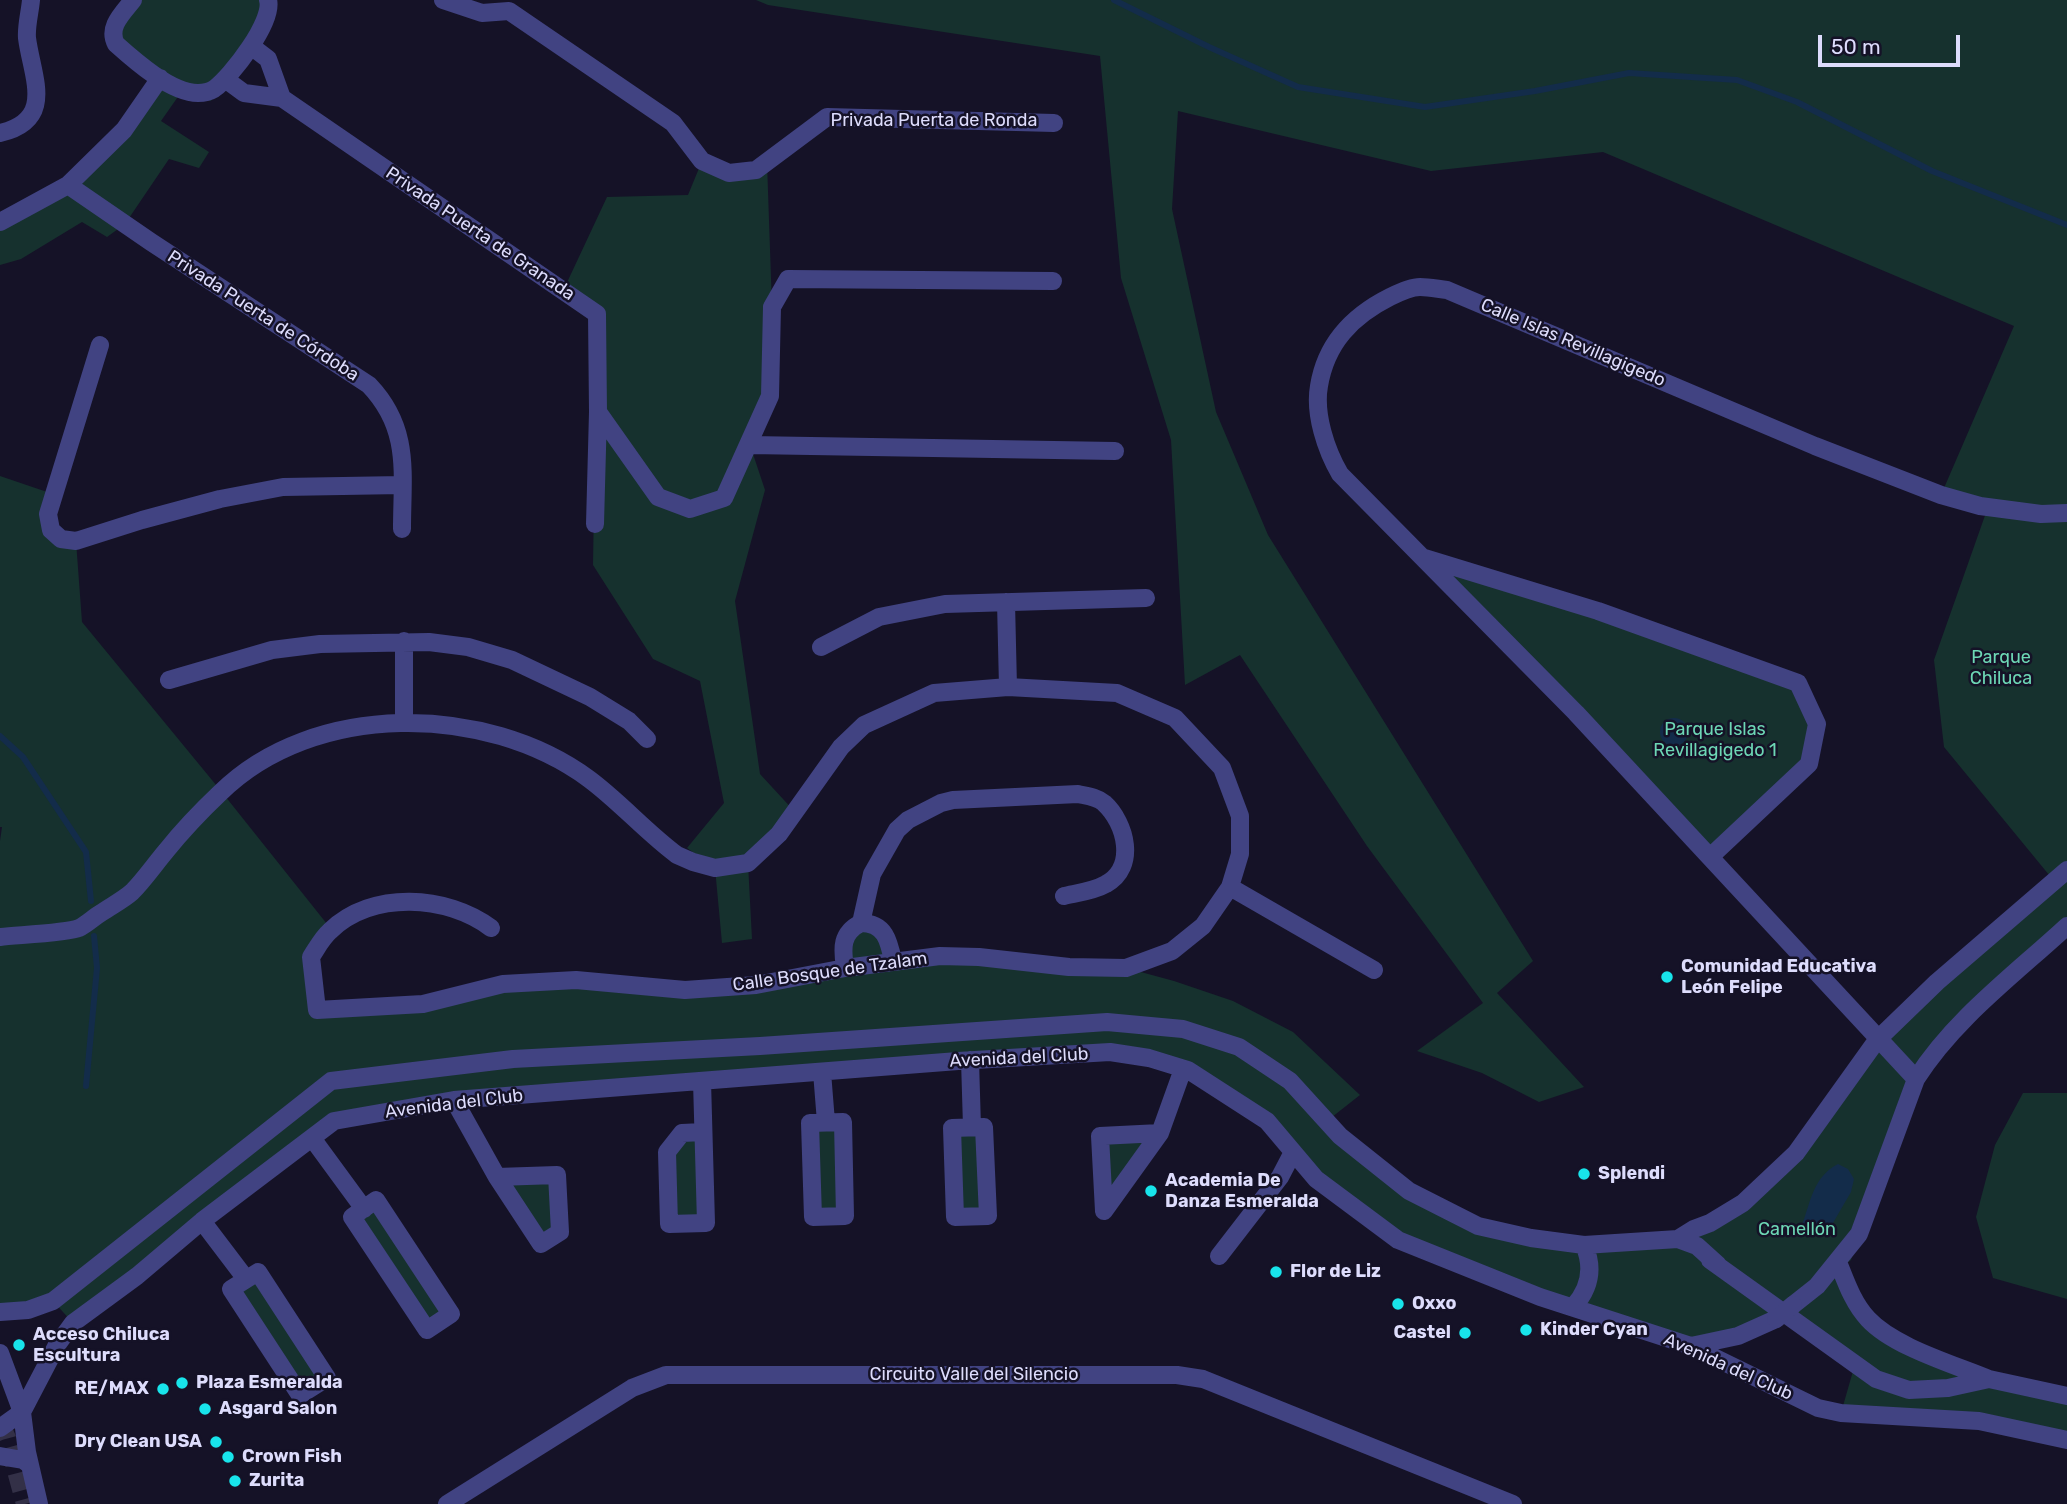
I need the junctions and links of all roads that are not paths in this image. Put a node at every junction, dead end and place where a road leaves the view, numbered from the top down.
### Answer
1 (31, 0) edge
2 (132, 0) edge
3 (443, 0) edge
4 (273, 2) edge
5 (510, 6) edge
6 (251, 46) junction
7 (160, 78) junction
8 (225, 79) junction
9 (282, 98) junction
10 (1054, 122) dead end
11 (0, 133) edge
12 (68, 185) junction
13 (0, 222) edge
14 (1053, 281) dead end
15 (100, 345) dead end
16 (598, 412) junction
17 (750, 445) junction
18 (1115, 450) dead end
19 (402, 485) junction
20 (2067, 513) edge
21 (594, 524) dead end
22 (402, 529) dead end
23 (1423, 558) junction
24 (1146, 598) dead end
25 (1006, 602) junction
26 (404, 641) junction
27 (821, 647) dead end
28 (169, 680) dead end
29 (1008, 687) junction
30 (404, 722) junction
31 (647, 739) dead end
32 (1710, 857) junction
33 (2067, 870) edge
34 (1230, 887) junction
35 (1064, 896) dead end
36 (861, 923) junction
37 (2067, 926) edge
38 (491, 928) dead end
39 (0, 937) edge
40 (893, 961) junction
41 (845, 968) junction
42 (1374, 970) dead end
43 (1107, 1022) junction
44 (1877, 1040) junction
45 (760, 1046) junction
46 (1110, 1052) junction
47 (970, 1060) junction
48 (1183, 1069) junction
49 (822, 1072) junction
50 (764, 1076) junction
51 (1916, 1079) junction
52 (702, 1081) junction
53 (453, 1100) junction
54 (826, 1122) junction
55 (972, 1127) junction
56 (703, 1132) junction
57 (1160, 1133) junction
58 (312, 1138) junction
59 (1293, 1152) junction
60 (497, 1177) dead end
61 (364, 1209) junction
62 (202, 1221) junction
63 (1678, 1238) junction
64 (1584, 1245) junction
65 (1219, 1256) dead end
66 (1838, 1262) junction
67 (246, 1279) junction
68 (1574, 1306) junction
69 (0, 1312) edge
70 (1738, 1336) junction
71 (1691, 1346) junction
72 (1715, 1349) junction
73 (0, 1353) edge
74 (1738, 1368) junction
75 (1989, 1378) junction
76 (2067, 1396) edge
77 (22, 1412) junction
78 (0, 1429) edge
79 (2067, 1440) edge
80 (0, 1457) edge
81 (30, 1465) junction
82 (39, 1504) edge
83 (447, 1504) edge
84 (1513, 1504) edge

1 - 11 street
2 - 7 street
3 - 5 street, Privada Puerta de Ronda
4 - 6 street
5 - 10 street, Privada Puerta de Ronda
6 - 8 street
6 - 9 street
7 - 8 street
7 - 12 street
8 - 9 street, Privada Puerta de Granada
9 - 16 street, Privada Puerta de Granada
12 - 13 street
12 - 19 street, Privada Puerta de Córdoba
14 - 17 street
15 - 19 street
16 - 17 street
16 - 21 street, Privada Puerta de Granada
17 - 18 street
19 - 22 street, Privada Puerta de Córdoba
20 - 23 street, Calle Islas Revillagigedo
23 - 32 street, Calle Islas Revillagigedo
23 - 32 street, Calle Islas Revillagigedo
24 - 25 street
25 - 27 street
25 - 29 street
26 - 28 street
26 - 30 street
26 - 31 street
29 - 30 street, Calle Bosque de Tzalam
29 - 34 street, Calle Bosque de Tzalam
30 - 39 street, Calle Bosque de Tzalam
32 - 44 street, Calle Islas Revillagigedo
33 - 44 street
34 - 40 street, Calle Bosque de Tzalam
34 - 42 street
35 - 36 street
36 - 40 street
36 - 41 street
37 - 51 street
38 - 41 street, Calle Bosque de Tzalam
40 - 41 street, Calle Bosque de Tzalam
43 - 45 street, Avenida del Club
43 - 46 street
43 - 64 street, Avenida del Club
44 - 51 street, Calle Islas Revillagigedo
44 - 63 street
45 - 50 street
45 - 69 street, Avenida del Club
46 - 47 street, Avenida del Club
46 - 48 street, Avenida del Club
47 - 49 street, Avenida del Club
47 - 55 street
48 - 57 street
48 - 59 street, Avenida del Club
49 - 50 street, Avenida del Club
49 - 54 street
50 - 52 street, Avenida del Club
51 - 66 street
52 - 53 street, Avenida del Club
52 - 56 street
53 - 58 street, Avenida del Club
53 - 60 street
54 - 54 street
55 - 55 street
56 - 56 street
57 - 57 street
58 - 61 street
58 - 62 street, Avenida del Club
59 - 65 street
59 - 68 street, Avenida del Club
61 - 61 street
62 - 67 street
62 - 77 street, Avenida del Club
63 - 64 street, Avenida del Club
63 - 75 street
64 - 68 street
66 - 70 street, bridge
66 - 75 street
67 - 67 street
68 - 71 street, Avenida del Club
70 - 71 street
70 - 72 street
71 - 72 street
71 - 74 street, Avenida del Club
72 - 74 street
73 - 77 street
74 - 79 street, Avenida del Club
75 - 76 street
77 - 78 street, Avenida del Club
77 - 81 street
80 - 81 street
81 - 82 street
83 - 84 street, Circuito Valle del Silencio

